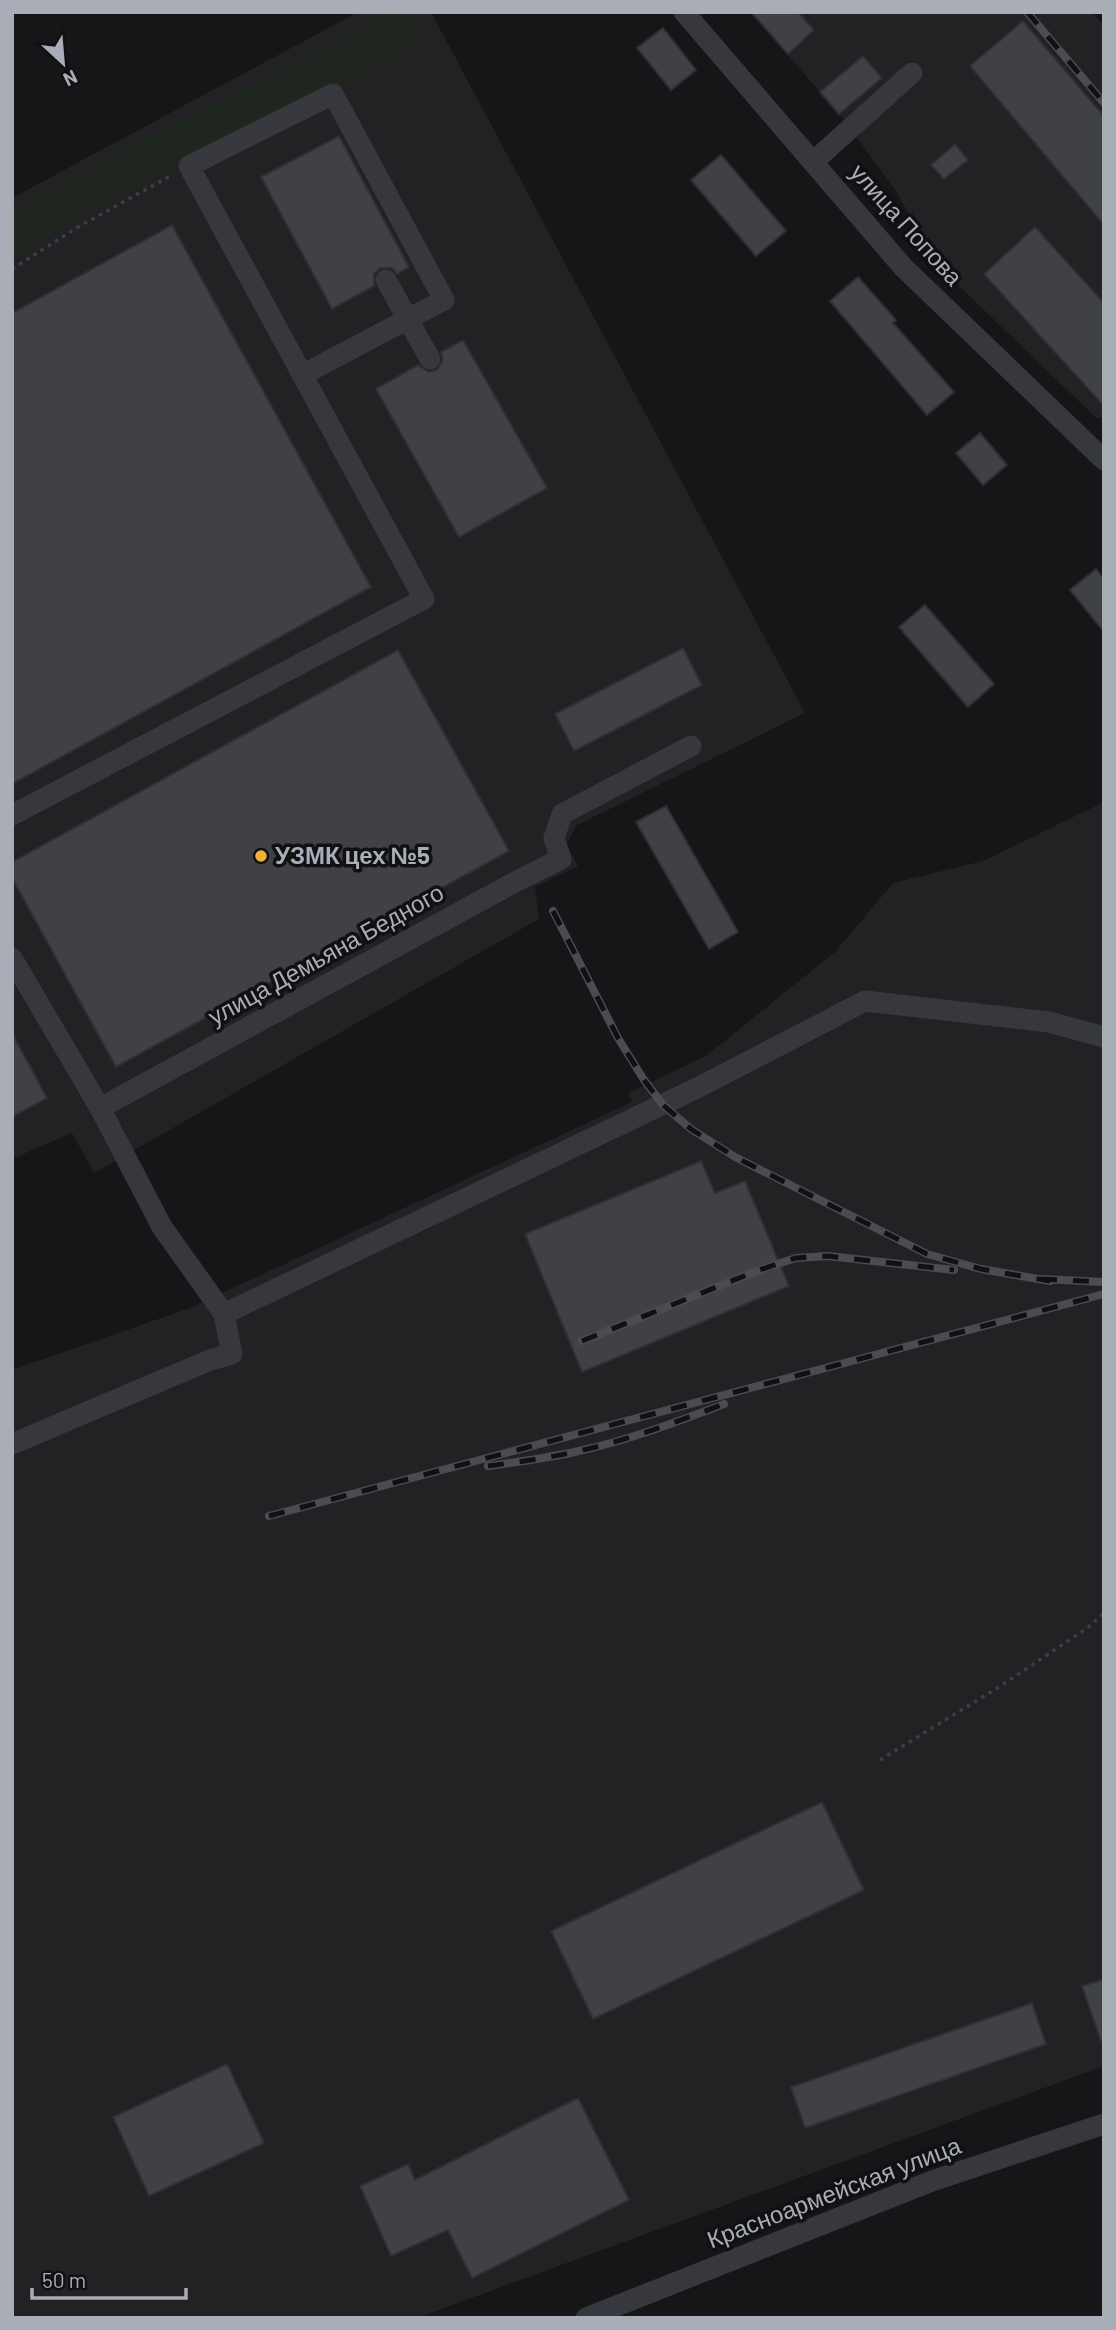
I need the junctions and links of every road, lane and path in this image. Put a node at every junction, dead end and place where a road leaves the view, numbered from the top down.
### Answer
1 (684, 12) edge
2 (912, 73) dead end
3 (813, 162) junction
4 (189, 166) junction
5 (12, 269) edge
6 (386, 280) dead end
7 (408, 319) junction
8 (430, 359) dead end
9 (302, 375) junction
10 (1104, 460) edge
11 (691, 746) dead end
12 (12, 815) edge
13 (12, 958) edge
14 (1104, 1037) edge
15 (100, 1108) junction
16 (225, 1314) junction
17 (12, 1444) edge
18 (1104, 1614) edge
19 (880, 1760) dead end
20 (1104, 2124) edge
21 (586, 2318) edge

1 - 3 street, улица Попова
2 - 3 street
3 - 10 street, улица Попова
4 - 5 path
4 - 7 street
4 - 9 street
6 - 7 street
7 - 8 street
7 - 9 street
9 - 12 street
11 - 15 street, улица Демьяна Бедного
13 - 15 street
14 - 16 street
15 - 16 street
16 - 17 street
18 - 19 path
20 - 21 street, Красноармейская улица

